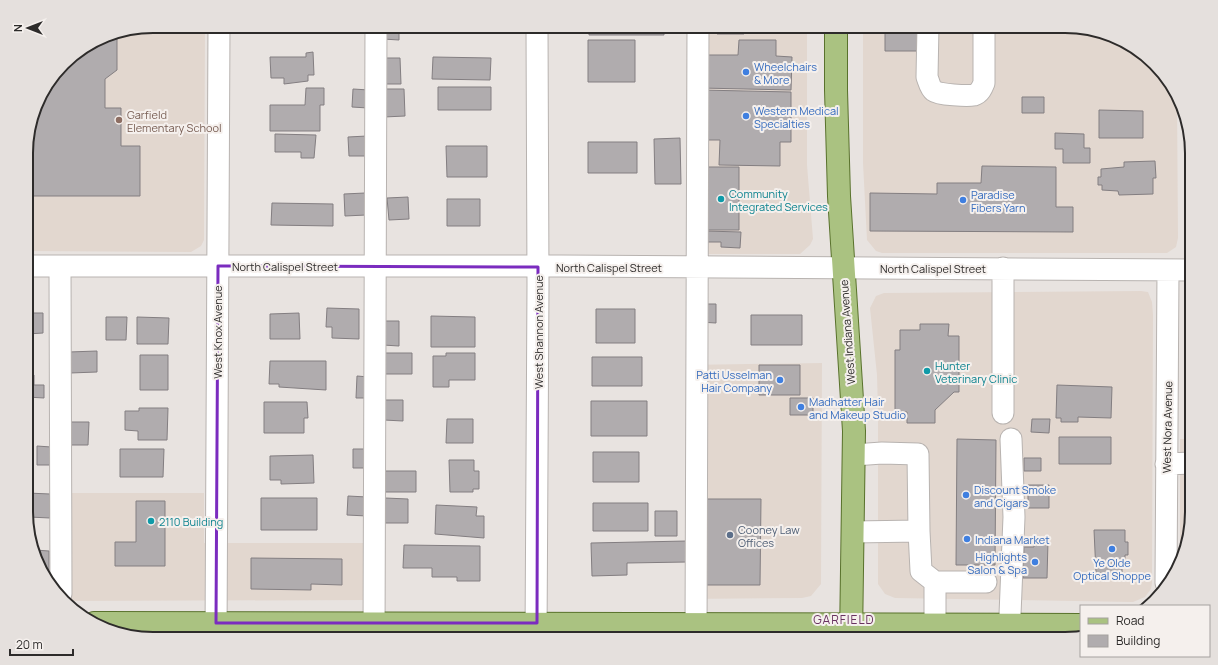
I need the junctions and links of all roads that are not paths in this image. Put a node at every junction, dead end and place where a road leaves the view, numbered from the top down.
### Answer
1 (219, 33) edge
2 (376, 33) edge
3 (537, 33) edge
4 (698, 33) edge
5 (836, 33) edge
6 (928, 33) edge
7 (984, 33) edge
8 (33, 266) edge
9 (218, 266) junction
10 (375, 266) junction
11 (60, 267) junction
12 (538, 267) junction
13 (698, 267) junction
14 (843, 268) junction
15 (1003, 268) junction
16 (1168, 270) junction
17 (1185, 270) edge
18 (1003, 413) dead end
19 (1011, 439) dead end
20 (854, 455) junction
21 (1185, 463) edge
22 (1166, 464) junction
23 (919, 531) junction
24 (853, 532) junction
25 (1166, 577) edge
26 (935, 582) junction
27 (986, 582) dead end
28 (61, 589) edge
29 (109, 624) edge
30 (935, 625) junction
31 (1080, 625) edge
32 (216, 631) edge
33 (374, 631) edge
34 (537, 631) edge
35 (696, 631) edge
36 (851, 632) edge
37 (1009, 632) edge

1 - 9 street, West Knox Avenue
2 - 10 street
3 - 12 street, West Shannon Avenue
4 - 13 street
5 - 14 main road, West Indiana Avenue
6 - 7 street
8 - 11 street, North Calispel Street
9 - 10 street, North Calispel Street
9 - 11 street, North Calispel Street
9 - 32 street, West Knox Avenue
10 - 12 street, North Calispel Street
10 - 33 street
11 - 28 street
12 - 13 street, North Calispel Street
12 - 34 street, West Shannon Avenue
13 - 14 street, North Calispel Street
13 - 35 street
14 - 15 street, North Calispel Street
14 - 20 main road, West Indiana Avenue
15 - 16 street, North Calispel Street
15 - 18 street
16 - 17 street, North Calispel Street
16 - 22 street, West Nora Avenue
19 - 37 street
20 - 23 street
20 - 24 main road, West Indiana Avenue
21 - 22 street
22 - 25 street, West Nora Avenue
23 - 24 street
23 - 26 street
24 - 36 main road, West Indiana Avenue
26 - 27 street
26 - 30 street
29 - 32 main road
30 - 36 main road
30 - 37 main road
31 - 37 main road
32 - 33 main road
33 - 34 main road
34 - 35 main road
35 - 36 main road

